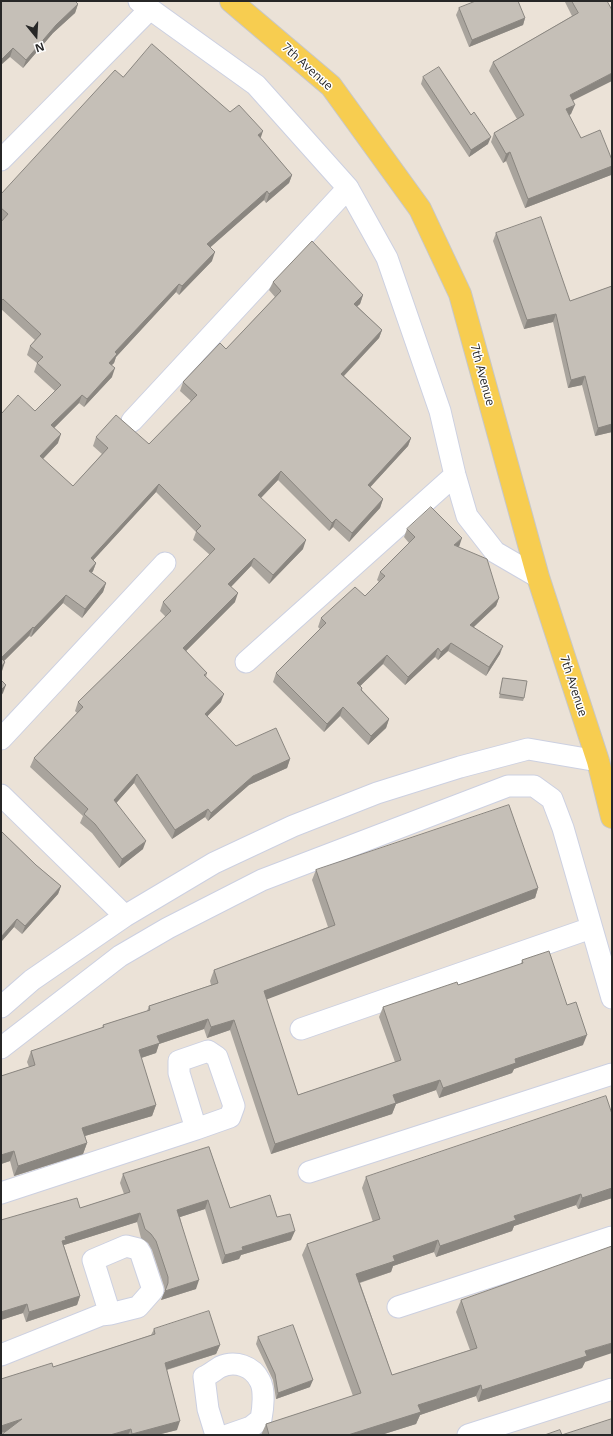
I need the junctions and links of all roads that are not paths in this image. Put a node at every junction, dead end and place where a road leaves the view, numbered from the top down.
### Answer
1 (231, 1) edge
2 (144, 5) edge
3 (1, 160) edge
4 (348, 188) junction
5 (132, 421) dead end
6 (455, 475) junction
7 (165, 563) dead end
8 (538, 578) junction
9 (246, 662) dead end
10 (1, 739) edge
11 (598, 761) junction
12 (1, 795) edge
13 (612, 817) edge
14 (125, 916) junction
15 (591, 928) junction
16 (612, 998) edge
17 (1, 1007) edge
18 (301, 1029) dead end
19 (1, 1048) edge
20 (612, 1074) edge
21 (196, 1129) dead end
22 (309, 1172) dead end
23 (1, 1193) edge
24 (612, 1237) edge
25 (398, 1307) dead end
26 (110, 1314) dead end
27 (1, 1355) edge
28 (612, 1389) edge
29 (216, 1435) edge
30 (228, 1435) edge
31 (468, 1435) edge

1 - 8 main road, 7th Avenue
2 - 3 street
2 - 4 street
4 - 5 street
4 - 6 street
6 - 8 street
6 - 9 street
7 - 10 street
8 - 11 main road, 7th Avenue
11 - 13 main road, 7th Avenue
11 - 14 street
12 - 14 street
14 - 17 street
15 - 16 street
15 - 18 street
15 - 19 street
20 - 22 street
21 - 23 street
24 - 25 street
26 - 27 street
28 - 31 street
29 - 30 street

